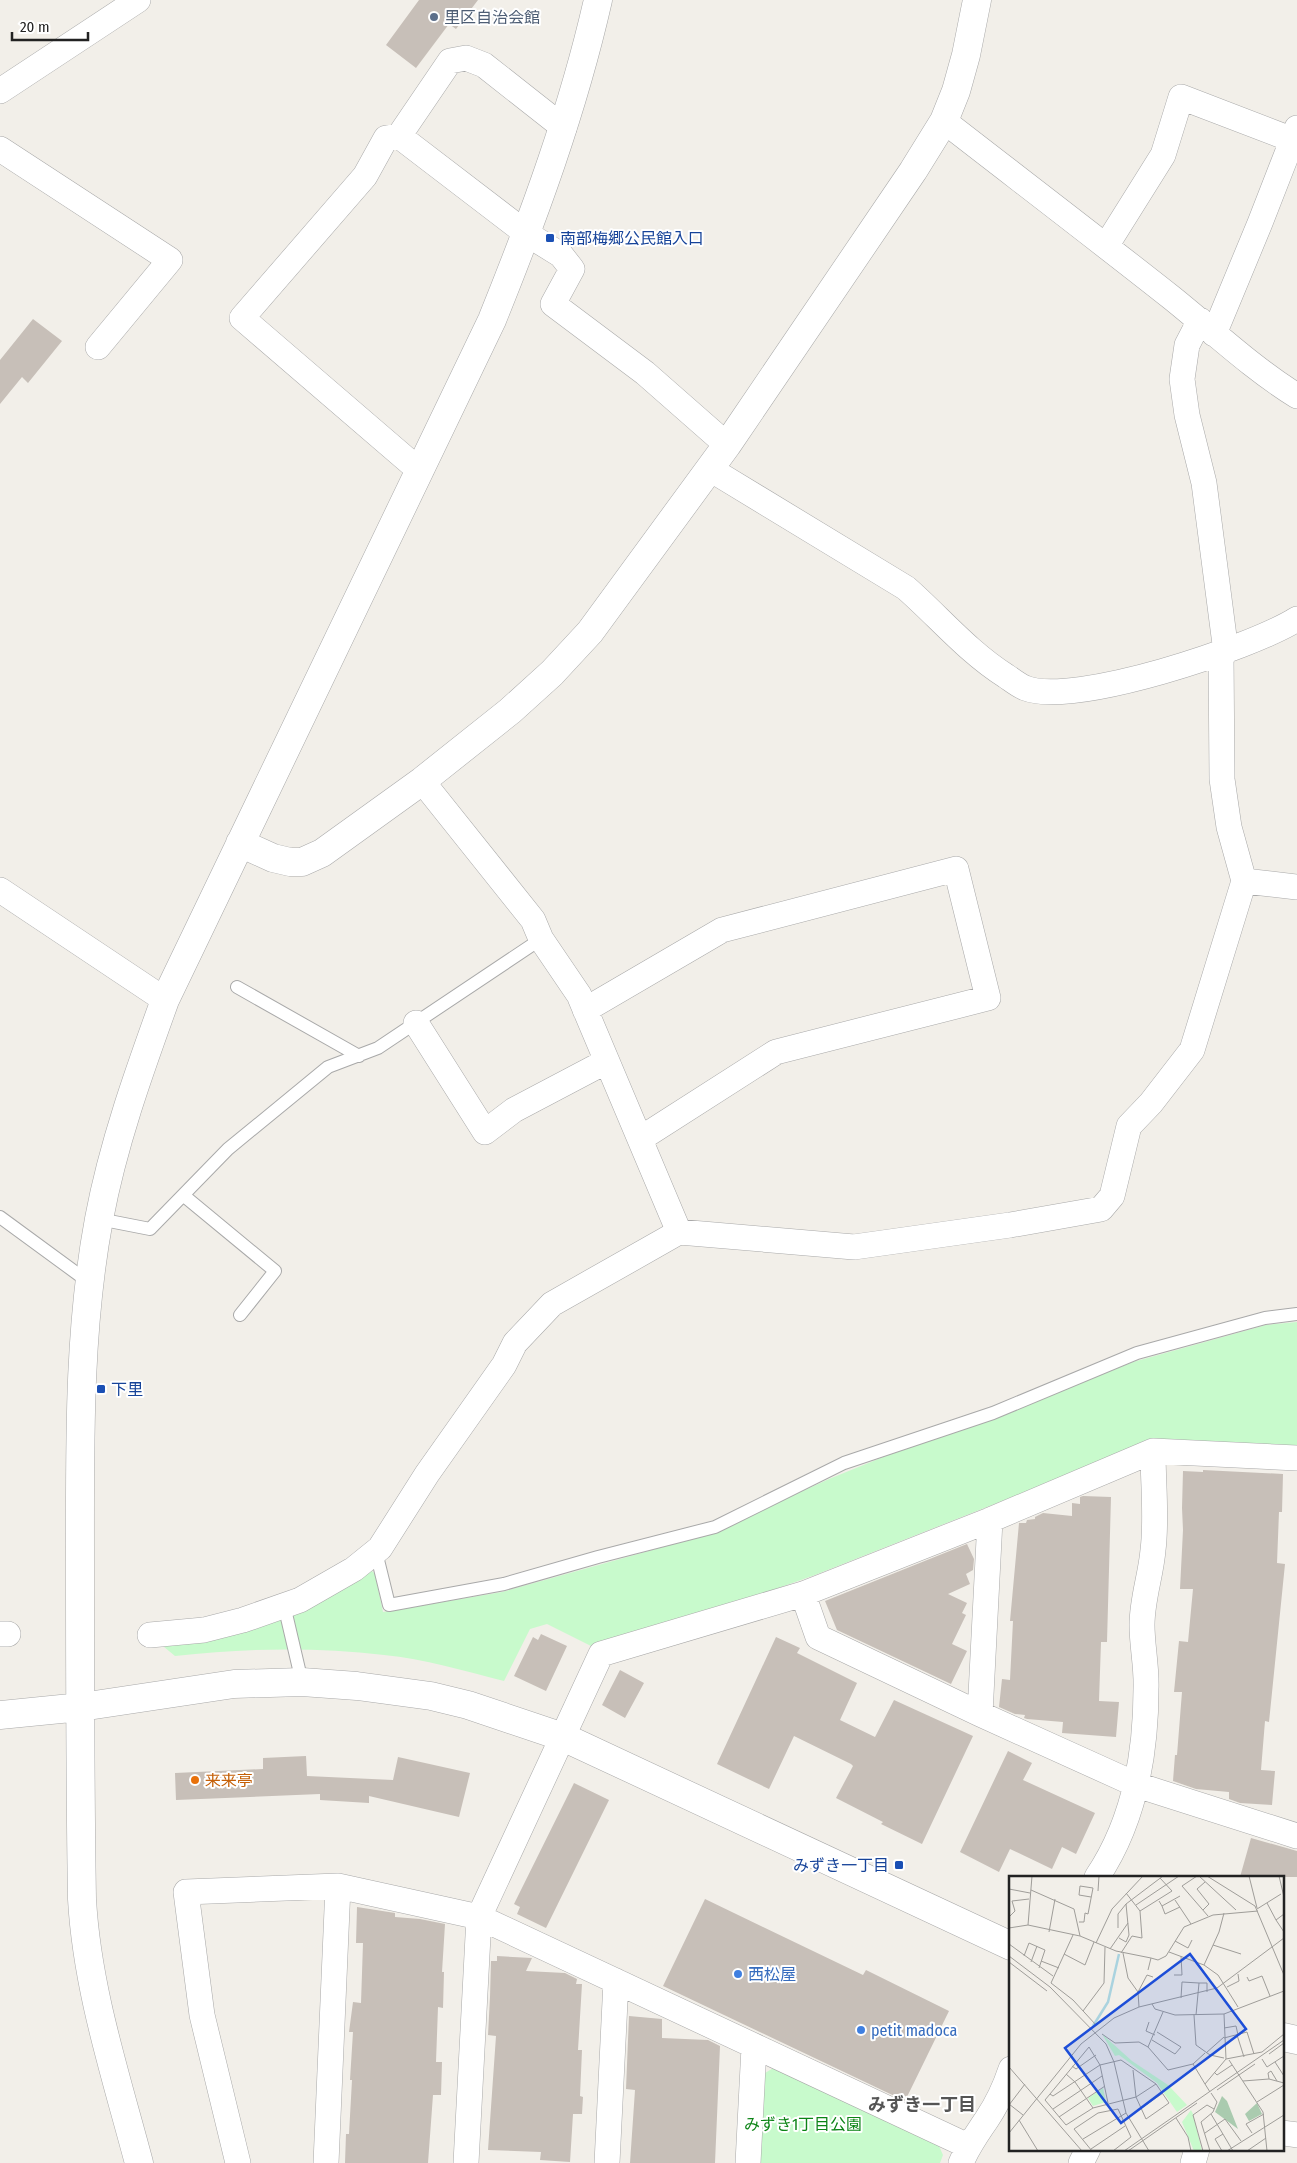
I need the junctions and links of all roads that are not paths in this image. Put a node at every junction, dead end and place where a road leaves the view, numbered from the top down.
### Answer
1 (138, 0) edge
2 (598, 0) edge
3 (977, 0) edge
4 (0, 91) edge
5 (944, 121) junction
6 (564, 128) junction
7 (399, 136) junction
8 (1294, 143) edge
9 (0, 149) edge
10 (527, 234) junction
11 (1106, 246) junction
12 (1207, 327) junction
13 (98, 347) dead end
14 (1297, 396) edge
15 (727, 445) junction
16 (710, 468) junction
17 (420, 471) junction
18 (1297, 620) edge
19 (1224, 653) junction
20 (422, 781) junction
21 (240, 843) junction
22 (1244, 881) junction
23 (1297, 887) edge
24 (0, 890) edge
25 (541, 939) junction
26 (237, 987) dead end
27 (165, 1000) junction
28 (585, 1010) junction
29 (416, 1023) junction
30 (359, 1056) junction
31 (606, 1061) junction
32 (640, 1139) junction
33 (183, 1195) junction
34 (0, 1217) edge
35 (99, 1219) junction
36 (679, 1232) junction
37 (90, 1283) junction
38 (1297, 1314) edge
39 (240, 1315) dead end
40 (1153, 1451) junction
41 (1297, 1458) edge
42 (990, 1520) junction
43 (376, 1552) junction
44 (803, 1594) junction
45 (284, 1605) junction
46 (150, 1635) dead end
47 (302, 1682) junction
48 (81, 1707) junction
49 (980, 1714) junction
50 (0, 1715) edge
51 (563, 1737) junction
52 (1137, 1785) junction
53 (1297, 1830) edge
54 (1098, 1876) edge
55 (338, 1886) junction
56 (479, 1917) junction
57 (1009, 1945) edge
58 (616, 1982) junction
59 (1284, 2038) edge
60 (1297, 2040) edge
61 (754, 2047) junction
62 (1009, 2075) edge
63 (1284, 2133) edge
64 (1297, 2135) edge
65 (1088, 2150) edge
66 (1197, 2150) edge
67 (964, 2155) edge
68 (139, 2163) edge
69 (238, 2163) edge
70 (326, 2163) edge
71 (466, 2163) edge
72 (607, 2163) edge
73 (748, 2163) edge
74 (1081, 2163) edge
75 (1193, 2163) edge

1 - 4 street
2 - 6 street
3 - 5 street
5 - 11 street
5 - 15 street
6 - 7 street
6 - 10 street
7 - 10 street
7 - 17 street
8 - 11 street
8 - 12 street
9 - 13 street
10 - 15 street
10 - 17 street
11 - 12 street
12 - 14 street
12 - 19 street
15 - 16 street
16 - 19 street
16 - 20 street
17 - 21 street
18 - 19 street
19 - 22 street
20 - 21 street
20 - 25 street
21 - 27 street
22 - 23 street
22 - 36 street
24 - 27 street
25 - 28 street
25 - 29 lane
26 - 30 lane
27 - 35 street
28 - 31 street
28 - 32 street
29 - 30 lane
29 - 31 street
30 - 33 lane
31 - 32 street
32 - 36 street
33 - 35 lane
33 - 39 lane
34 - 37 lane
35 - 37 street
36 - 43 street
37 - 48 street
38 - 43 lane
40 - 41 street
40 - 42 street
40 - 52 street
42 - 44 street
42 - 49 street
43 - 45 street
44 - 49 street
44 - 51 street
45 - 46 street
45 - 47 lane
47 - 48 street
47 - 51 street
48 - 50 street
48 - 68 street
49 - 52 street
51 - 56 street
51 - 57 street
52 - 53 street
52 - 54 street
55 - 56 street
55 - 69 street
55 - 70 street
56 - 58 street
56 - 71 street
58 - 61 street
58 - 72 street
59 - 60 street
61 - 67 street
61 - 73 street
62 - 67 street
63 - 64 street
65 - 74 street
66 - 75 street

